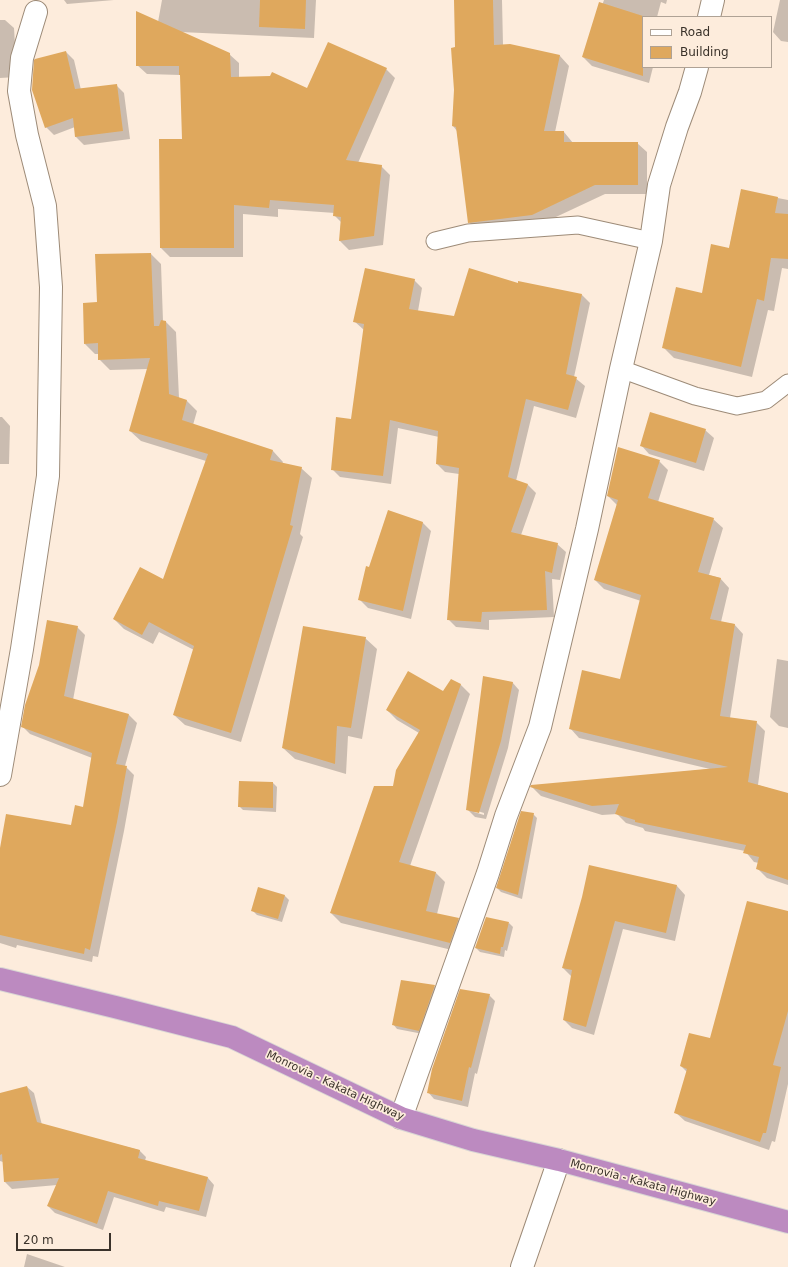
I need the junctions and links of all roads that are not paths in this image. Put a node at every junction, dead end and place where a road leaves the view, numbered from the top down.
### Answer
1 (713, 0) edge
2 (36, 12) dead end
3 (709, 16) edge
4 (697, 68) edge
5 (435, 241) dead end
6 (651, 241) junction
7 (621, 369) junction
8 (788, 383) edge
9 (0, 775) edge
10 (0, 979) edge
11 (401, 1118) junction
12 (559, 1160) junction
13 (788, 1222) edge
14 (522, 1267) edge

1 - 3 street
2 - 9 street
4 - 6 street
5 - 6 lane
6 - 7 street
7 - 8 lane
7 - 11 street
10 - 11 highway, Monrovia - Kakata Highway
11 - 12 highway, Monrovia - Kakata Highway
12 - 13 highway, Monrovia - Kakata Highway
12 - 14 street

